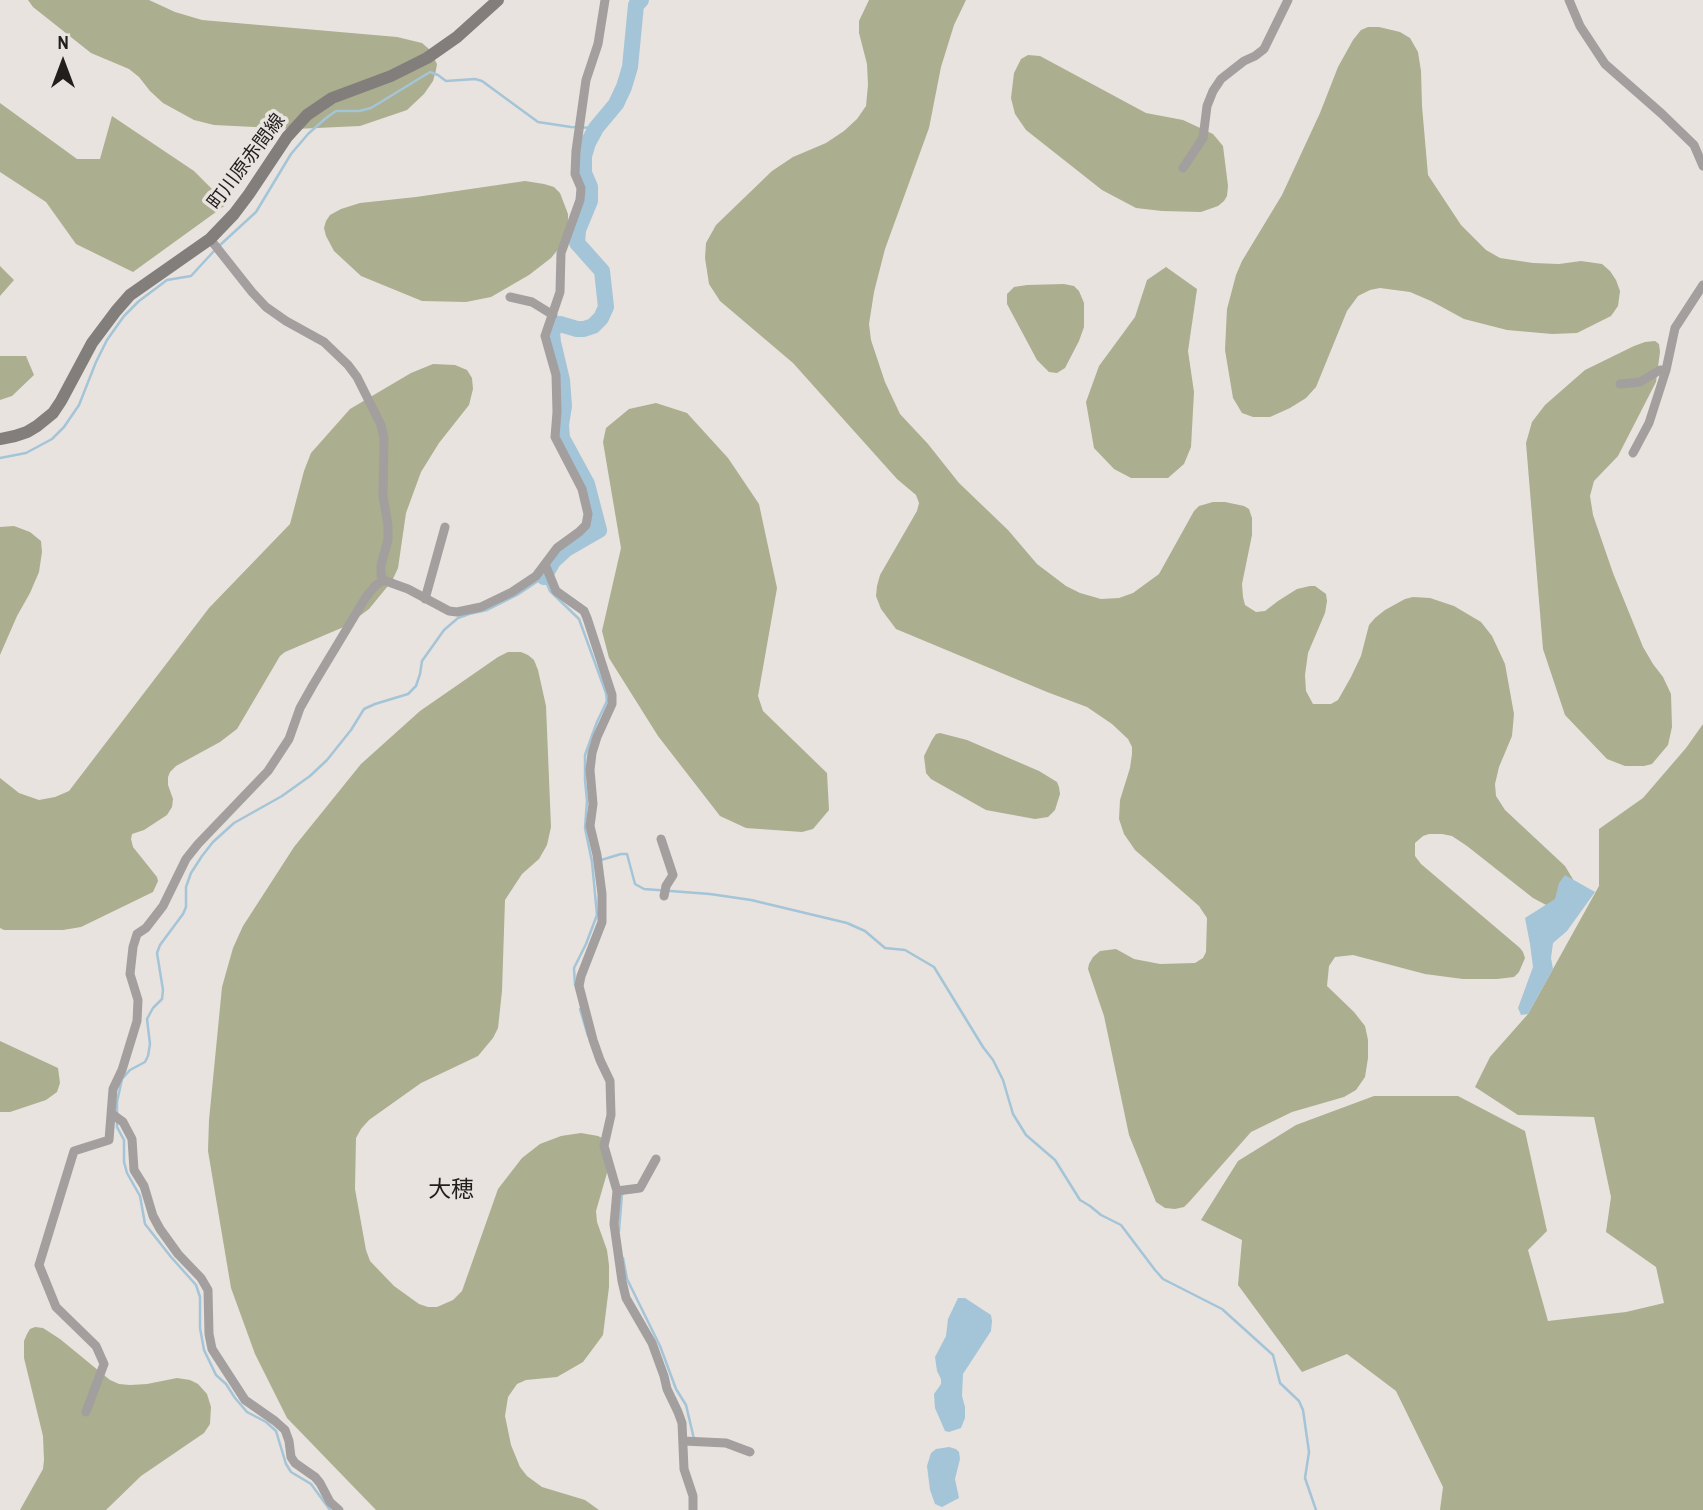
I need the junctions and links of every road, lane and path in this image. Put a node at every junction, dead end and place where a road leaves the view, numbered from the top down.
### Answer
1 (498, 0) edge
2 (605, 0) edge
3 (1288, 0) edge
4 (1569, 0) edge
5 (1703, 166) edge
6 (1182, 168) dead end
7 (210, 239) junction
8 (1703, 285) edge
9 (510, 297) dead end
10 (553, 315) junction
11 (1666, 370) junction
12 (1620, 384) dead end
13 (0, 439) edge
14 (1633, 453) dead end
15 (445, 527) dead end
16 (545, 565) junction
17 (383, 580) junction
18 (425, 599) junction
19 (661, 839) dead end
20 (664, 896) dead end
21 (112, 1114) junction
22 (656, 1159) dead end
23 (617, 1191) junction
24 (86, 1412) dead end
25 (683, 1441) junction
26 (750, 1452) dead end
27 (338, 1510) edge
28 (694, 1510) edge

1 - 7 main road, 町川原赤間線
2 - 10 street
3 - 6 street
4 - 5 street
7 - 13 main road, 町川原赤間線
7 - 17 street
8 - 11 street
9 - 10 street
10 - 16 street
11 - 12 street
11 - 14 street
15 - 18 street
16 - 18 street
16 - 23 street
17 - 18 street
17 - 21 street
19 - 20 street
21 - 24 street
21 - 27 street
22 - 23 street
23 - 25 street
25 - 26 street
25 - 28 street

